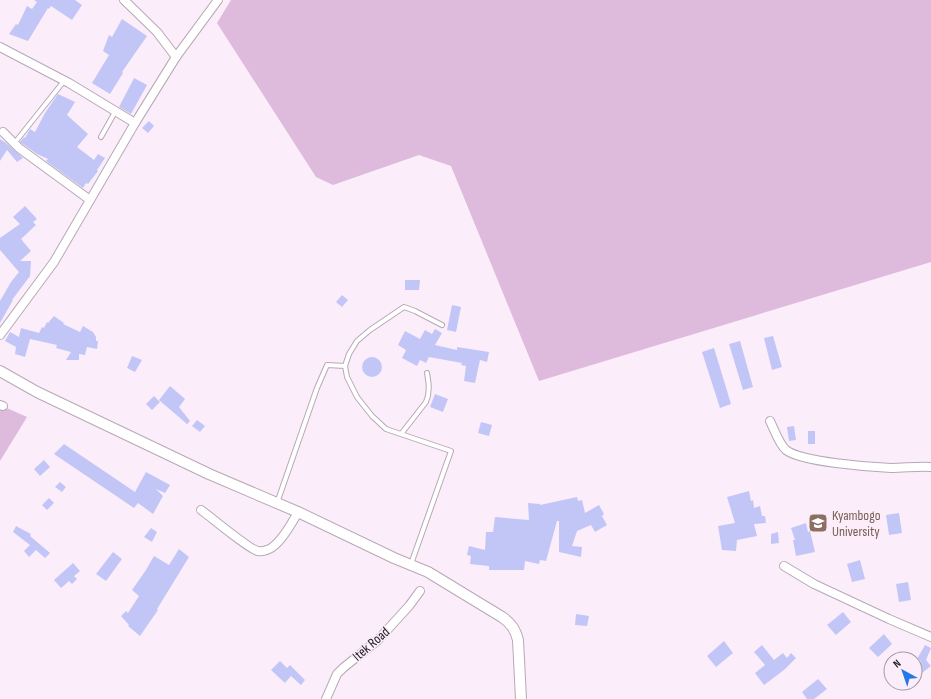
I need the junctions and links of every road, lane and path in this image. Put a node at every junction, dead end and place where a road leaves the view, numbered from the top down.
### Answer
1 (124, 0) edge
2 (218, 0) edge
3 (0, 46) edge
4 (176, 57) junction
5 (64, 81) junction
6 (115, 112) junction
7 (135, 123) junction
8 (3, 132) dead end
9 (101, 137) dead end
10 (17, 140) dead end
11 (90, 200) junction
12 (442, 325) dead end
13 (0, 335) edge
14 (345, 366) junction
15 (0, 371) edge
16 (427, 373) dead end
17 (770, 421) dead end
18 (401, 434) junction
19 (931, 467) edge
20 (277, 504) junction
21 (201, 510) dead end
22 (298, 512) junction
23 (411, 564) junction
24 (784, 566) dead end
25 (420, 591) dead end
26 (931, 637) edge
27 (326, 699) edge
28 (521, 699) edge

1 - 4 street
2 - 4 street
3 - 5 street
4 - 7 street
5 - 6 street
5 - 10 lane
6 - 7 street
6 - 9 lane
7 - 11 street
8 - 11 street
11 - 13 street
12 - 14 lane
14 - 18 lane
14 - 20 lane
15 - 20 street
16 - 18 lane
17 - 19 street
18 - 23 lane
20 - 22 street
21 - 22 street
22 - 23 street
23 - 28 street
24 - 26 street
25 - 27 street, Itek Road

